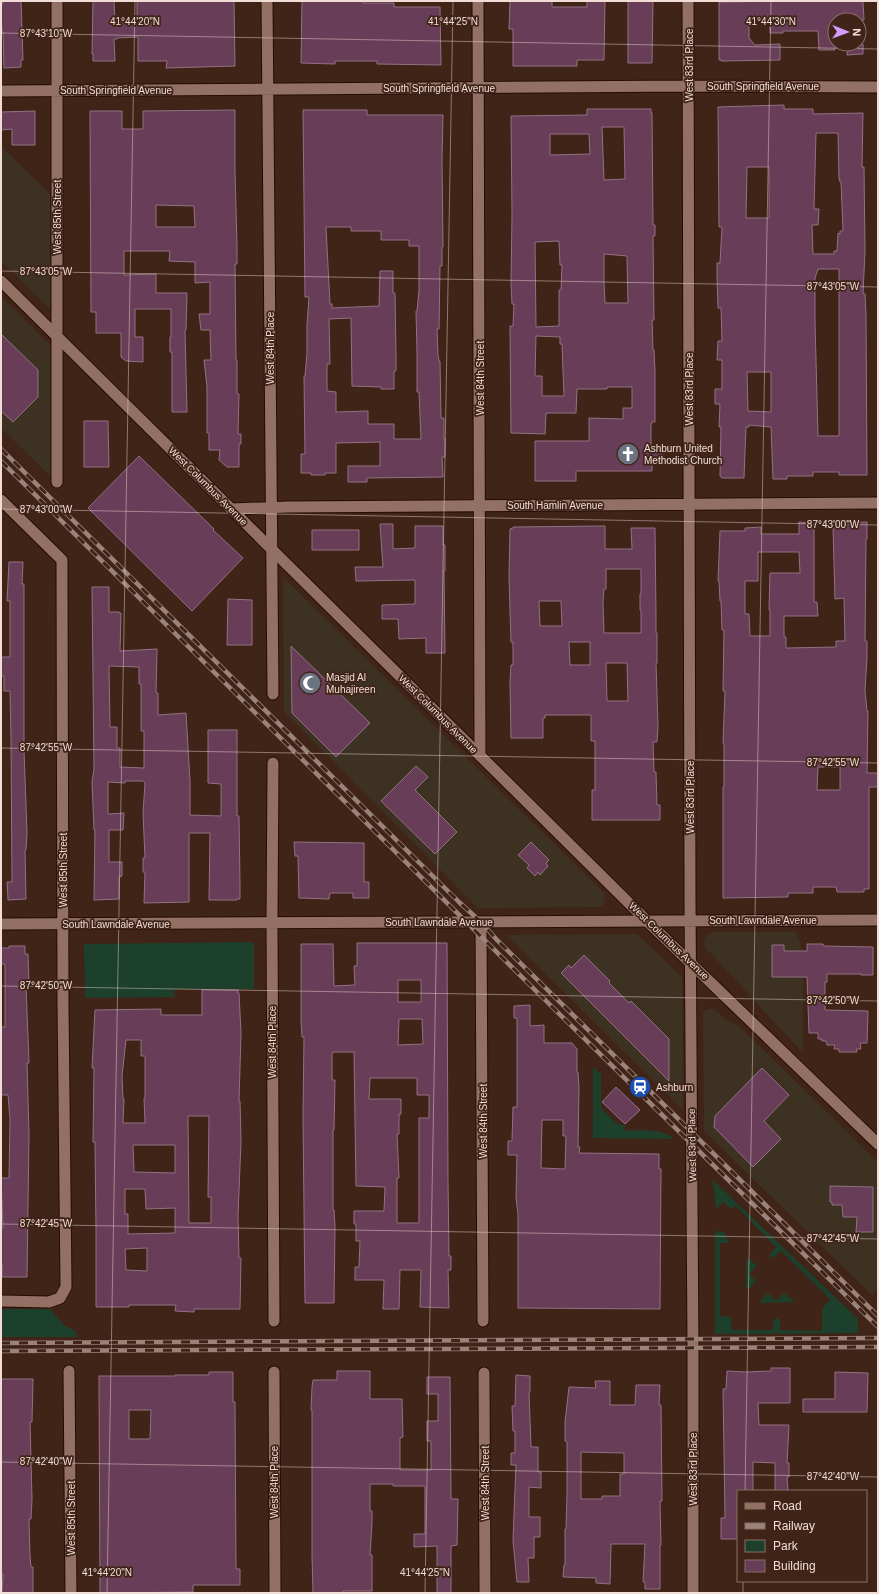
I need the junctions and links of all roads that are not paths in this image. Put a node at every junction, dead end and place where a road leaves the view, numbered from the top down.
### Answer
1 (57, 1) edge
2 (267, 1) edge
3 (478, 1) edge
4 (688, 1) edge
5 (689, 86) junction
6 (878, 87) edge
7 (478, 88) junction
8 (268, 89) junction
9 (1, 91) edge
10 (57, 91) junction
11 (1, 281) edge
12 (57, 336) junction
13 (57, 482) dead end
14 (1, 500) edge
15 (878, 503) edge
16 (690, 504) junction
17 (480, 506) junction
18 (271, 507) junction
19 (5, 508) edge
20 (231, 509) junction
21 (271, 549) junction
22 (273, 694) dead end
23 (480, 755) junction
24 (273, 763) dead end
25 (690, 920) junction
26 (878, 920) edge
27 (647, 921) junction
28 (482, 922) junction
29 (272, 923) junction
30 (1, 924) edge
31 (63, 924) junction
32 (690, 962) junction
33 (878, 1144) edge
34 (1, 1301) edge
35 (274, 1321) dead end
36 (483, 1321) dead end
37 (70, 1371) dead end
38 (274, 1372) dead end
39 (484, 1372) dead end
40 (71, 1593) edge
41 (275, 1593) edge
42 (485, 1593) edge
43 (693, 1593) edge

1 - 10 street, West 85th Street
2 - 8 street, West 84th Place
3 - 7 street, West 84th Street
4 - 5 street, West 83rd Place
5 - 6 street, South Springfield Avenue
5 - 7 street, South Springfield Avenue
5 - 16 street, West 83rd Place
7 - 8 street, South Springfield Avenue
7 - 17 street, West 84th Street
8 - 10 street, South Springfield Avenue
8 - 18 street, West 84th Place
9 - 10 street, South Springfield Avenue
10 - 12 street, West 85th Street
11 - 12 street, West Columbus Avenue
12 - 13 street, West 85th Street
12 - 20 street, West Columbus Avenue
14 - 19 street
15 - 16 street, South Hamlin Avenue
16 - 17 street, South Hamlin Avenue
16 - 25 street, West 83rd Place
17 - 18 street, South Hamlin Avenue
17 - 23 street, West 84th Street
18 - 20 street, South Hamlin Avenue
18 - 21 street, West 84th Place
19 - 31 street, West 85th Street
20 - 21 street, West Columbus Avenue
21 - 22 street, West 84th Place
21 - 23 street, West Columbus Avenue
23 - 27 street, West Columbus Avenue
24 - 29 street, West 84th Place
25 - 26 street, South Lawndale Avenue
25 - 27 street, South Lawndale Avenue
25 - 32 street, West 83rd Place
27 - 28 street, South Lawndale Avenue
27 - 32 street, West Columbus Avenue
28 - 29 street, South Lawndale Avenue
28 - 36 street, West 84th Street
29 - 31 street, South Lawndale Avenue
29 - 35 street, West 84th Place
30 - 31 street, South Lawndale Avenue
31 - 34 street, West 85th Street
32 - 33 street, West Columbus Avenue
32 - 43 street, West 83rd Place
37 - 40 street, West 85th Street
38 - 41 street, West 84th Place
39 - 42 street, West 84th Street

